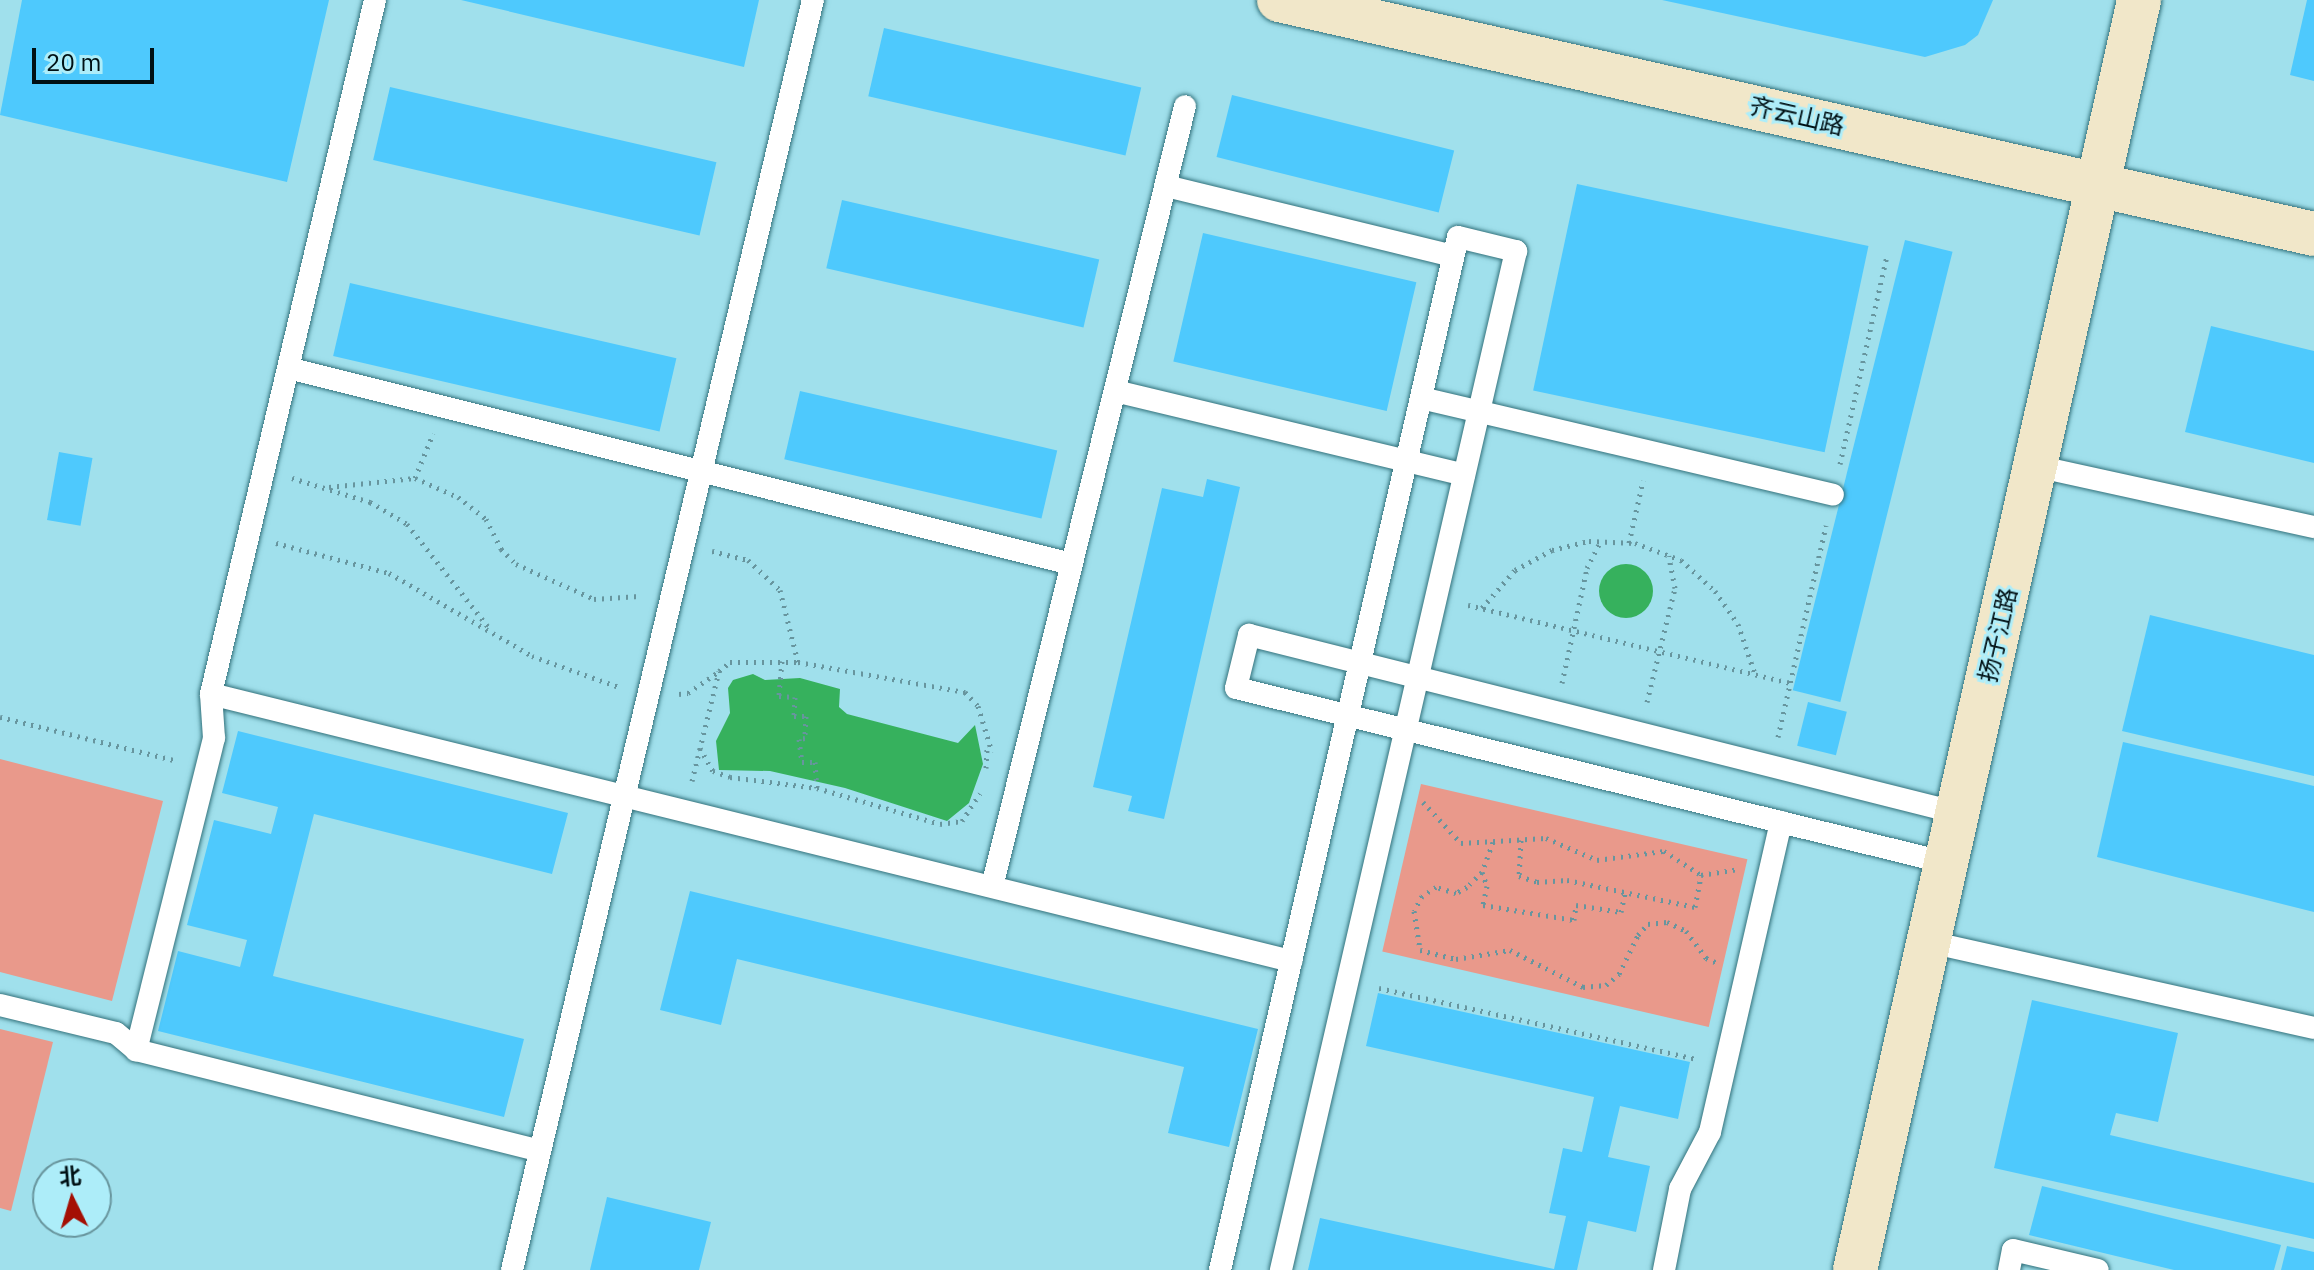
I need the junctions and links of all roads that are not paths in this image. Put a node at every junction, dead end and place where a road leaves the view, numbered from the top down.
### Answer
1 (375, 0) edge
2 (813, 0) edge
3 (1279, 0) edge
4 (2139, 0) edge
5 (1185, 106) dead end
6 (2100, 184) junction
7 (1166, 186) junction
8 (2314, 234) edge
9 (1453, 256) junction
10 (288, 368) junction
11 (1115, 391) junction
12 (1421, 398) junction
13 (1479, 411) junction
14 (1406, 461) junction
15 (2036, 466) junction
16 (701, 471) junction
17 (1464, 475) junction
18 (1833, 495) dead end
19 (2314, 527) edge
20 (1072, 564) junction
21 (1360, 663) junction
22 (1418, 677) junction
23 (211, 694) junction
24 (1348, 715) junction
25 (1405, 729) junction
26 (625, 794) junction
27 (1958, 813) junction
28 (1781, 822) junction
29 (1947, 863) junction
30 (993, 883) junction
31 (1929, 942) junction
32 (1291, 961) junction
33 (0, 1005) edge
34 (2314, 1028) edge
35 (136, 1050) junction
36 (540, 1151) junction
37 (512, 1270) edge
38 (1220, 1270) edge
39 (1281, 1270) edge
40 (1664, 1270) edge
41 (1855, 1270) edge
42 (2009, 1270) edge
43 (2098, 1270) edge

1 - 10 lane
2 - 16 lane
3 - 6 street, 齐云山路
4 - 6 street, 扬子江路
5 - 7 lane
6 - 8 street, 齐云山路
6 - 15 street, 扬子江路
7 - 9 lane
7 - 11 lane
9 - 12 lane
9 - 13 lane
10 - 16 lane
10 - 23 lane
11 - 14 lane
11 - 20 lane
12 - 13 lane
12 - 14 lane
13 - 17 lane
13 - 18 lane
14 - 17 lane
14 - 21 lane
15 - 19 lane
15 - 27 street, 扬子江路
16 - 20 lane
16 - 26 lane
17 - 22 lane
20 - 30 lane
21 - 22 lane
21 - 24 lane
21 - 24 lane
22 - 25 lane
22 - 27 lane
23 - 26 lane
23 - 35 lane
24 - 25 lane
24 - 32 lane
25 - 28 lane
25 - 39 lane
26 - 30 lane
26 - 36 lane
27 - 29 street, 扬子江路
28 - 29 lane
28 - 40 lane
29 - 31 street, 扬子江路
30 - 32 lane
31 - 34 lane
31 - 41 street, 扬子江路
32 - 38 lane
33 - 35 lane
35 - 36 lane
36 - 37 lane
42 - 43 lane

